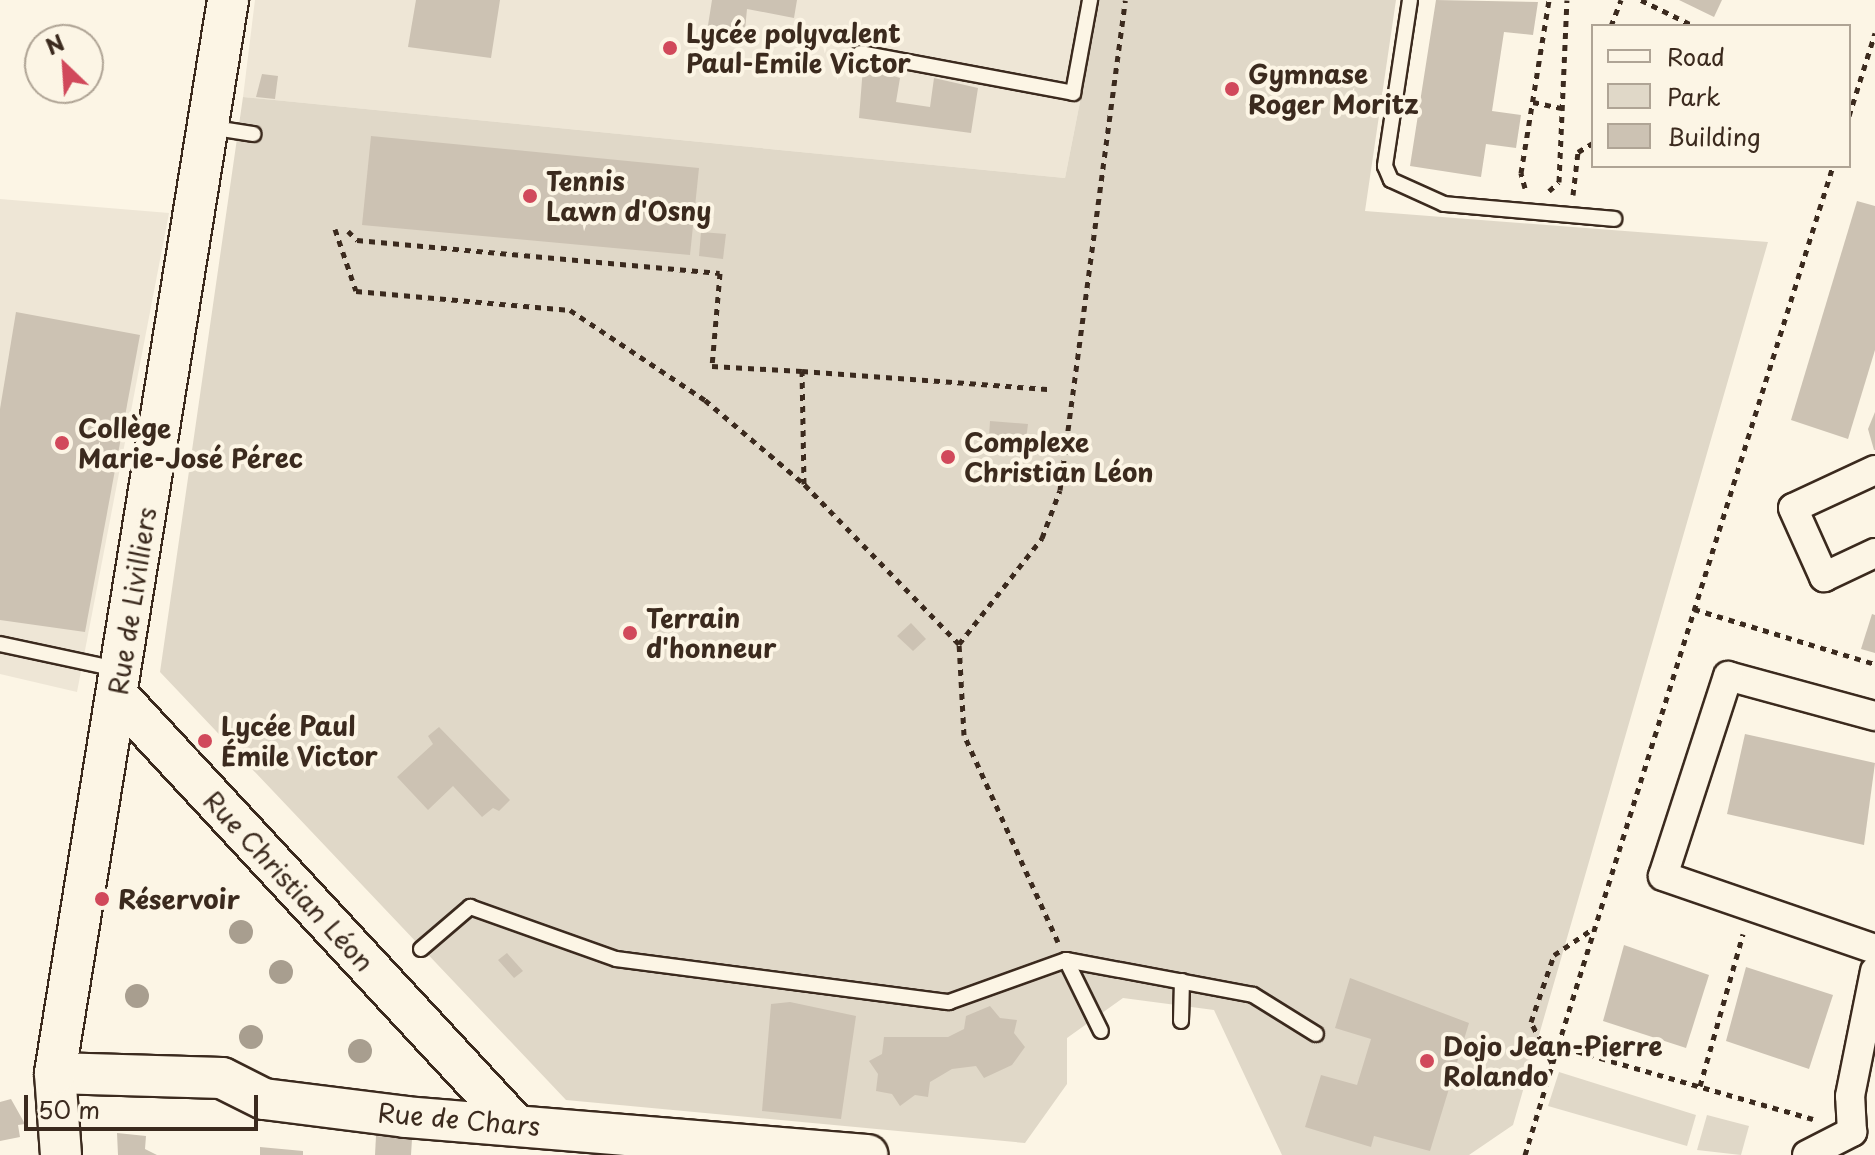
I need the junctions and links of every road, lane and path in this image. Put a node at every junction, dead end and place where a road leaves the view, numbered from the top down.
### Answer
1 (228, 0) edge
2 (1090, 0) edge
3 (1125, 0) edge
4 (1410, 0) edge
5 (1549, 0) edge
6 (1567, 0) edge
7 (1621, 0) edge
8 (1641, 0) edge
9 (1612, 24) edge
10 (1690, 24) edge
11 (1875, 33) edge
12 (860, 53) dead end
13 (1533, 102) junction
14 (1565, 109) junction
15 (1851, 110) edge
16 (208, 127) junction
17 (253, 134) dead end
18 (1591, 144) edge
19 (1530, 193) dead end
20 (1541, 193) dead end
21 (1572, 215) junction
22 (1614, 219) dead end
23 (335, 229) dead end
24 (348, 231) dead end
25 (802, 371) junction
26 (1050, 389) dead end
27 (1875, 470) edge
28 (804, 484) junction
29 (1875, 553) edge
30 (1694, 609) dead end
31 (0, 644) edge
32 (959, 644) junction
33 (1875, 664) edge
34 (119, 682) junction
35 (1875, 716) edge
36 (1750, 906) junction
37 (1595, 927) dead end
38 (421, 949) dead end
39 (1875, 949) edge
40 (1066, 960) junction
41 (1875, 971) edge
42 (1182, 981) junction
43 (1181, 1021) dead end
44 (1101, 1031) dead end
45 (1316, 1034) dead end
46 (1558, 1046) dead end
47 (1552, 1063) junction
48 (461, 1067) junction
49 (55, 1073) junction
50 (1700, 1086) dead end
51 (434, 1120) junction
52 (511, 1120) junction
53 (61, 1155) edge
54 (867, 1155) edge
55 (1525, 1155) edge
56 (1807, 1155) edge

1 - 16 street, Rue de Livilliers
2 - 12 lane
3 - 32 path
4 - 21 lane
5 - 13 path
6 - 14 path
7 - 9 path
8 - 10 path
11 - 15 path
13 - 14 path
13 - 19 path
14 - 20 path
16 - 17 lane
16 - 34 street, Rue de Livilliers
18 - 21 path
21 - 22 lane
23 - 28 path
24 - 25 path
25 - 26 path
25 - 28 path
27 - 29 street
28 - 32 path
30 - 33 path
31 - 34 lane
32 - 40 path
34 - 48 street, Rue Christian Léon
34 - 49 street, Rue de Livilliers
35 - 36 street
36 - 39 street
36 - 50 path
37 - 47 path
38 - 40 lane
40 - 42 lane
40 - 44 lane
41 - 56 street
42 - 43 lane
42 - 45 lane
46 - 47 path
47 - 55 path
48 - 51 street
48 - 52 street, Rue Christian Léon
49 - 51 street, Rue de Chars
49 - 53 street, Rue de Livilliers
51 - 52 street, Rue de Chars
52 - 54 street, Rue de Chars

